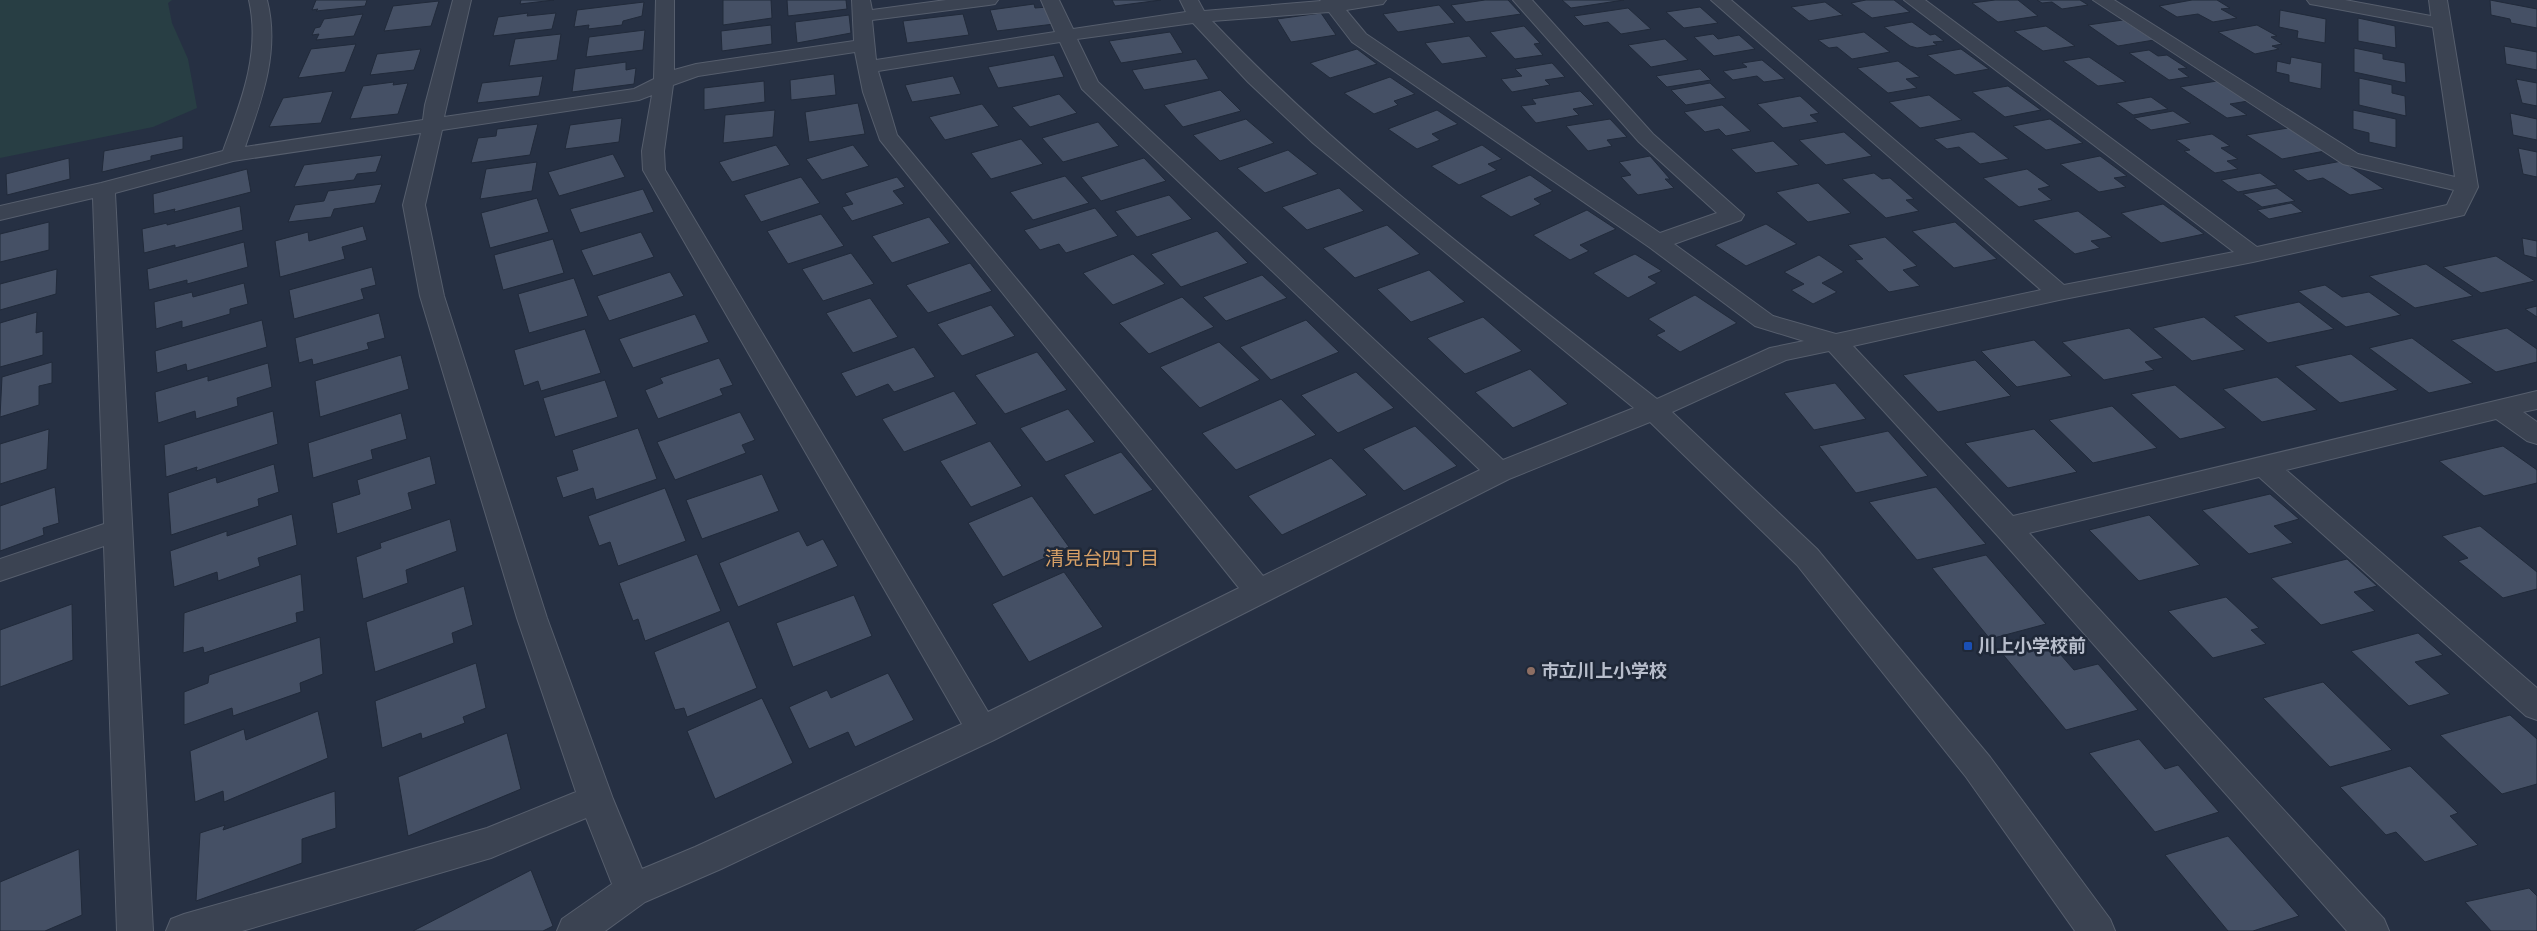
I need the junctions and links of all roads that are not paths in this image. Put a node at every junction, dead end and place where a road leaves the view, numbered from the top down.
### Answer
1 (258, 0) edge
2 (462, 0) edge
3 (665, 0) edge
4 (989, 0) edge
5 (1050, 0) edge
6 (1377, 0) edge
7 (1522, 0) edge
8 (1720, 0) edge
9 (1912, 0) edge
10 (2102, 0) edge
11 (2316, 0) edge
12 (2438, 0) edge
13 (1331, 3) edge
14 (863, 8) edge
15 (1193, 9) edge
16 (2440, 23) junction
17 (1067, 36) junction
18 (866, 56) junction
19 (664, 82) junction
20 (433, 124) junction
21 (232, 155) junction
22 (2467, 186) junction
23 (104, 189) junction
24 (0, 213) edge
25 (1657, 242) junction
26 (2253, 255) junction
27 (2059, 293) junction
28 (1834, 341) junction
29 (2537, 400) edge
30 (2499, 408) junction
31 (1654, 410) junction
32 (2537, 435) edge
33 (2263, 464) junction
34 (1499, 472) junction
35 (2007, 528) junction
36 (118, 530) junction
37 (0, 570) edge
38 (1258, 591) junction
39 (2537, 707) edge
40 (982, 730) junction
41 (596, 799) junction
42 (632, 890) junction
43 (135, 931) edge
44 (184, 931) edge
45 (575, 931) edge
46 (2097, 931) edge
47 (2371, 931) edge

1 - 21 street
2 - 20 street
3 - 19 street
4 - 14 street
5 - 17 street
6 - 13 street
7 - 25 street
8 - 27 street
9 - 26 street
10 - 22 street
11 - 16 street
12 - 16 street
13 - 15 street
13 - 25 street
14 - 18 street
15 - 17 street
15 - 31 street
16 - 22 street
17 - 18 street
17 - 34 street
18 - 19 street
18 - 38 street
19 - 20 street
19 - 40 street
20 - 21 street
20 - 41 street
21 - 23 street
22 - 26 street
23 - 24 street
23 - 36 street
25 - 28 street
26 - 27 street
27 - 28 street
28 - 31 street
28 - 35 street
29 - 30 street
30 - 32 street
30 - 33 street
31 - 34 street
31 - 46 street
33 - 35 street
33 - 39 street
34 - 38 street
35 - 47 street
36 - 37 street
36 - 43 street
38 - 40 street
40 - 42 street
41 - 42 street
41 - 44 street
42 - 45 street

